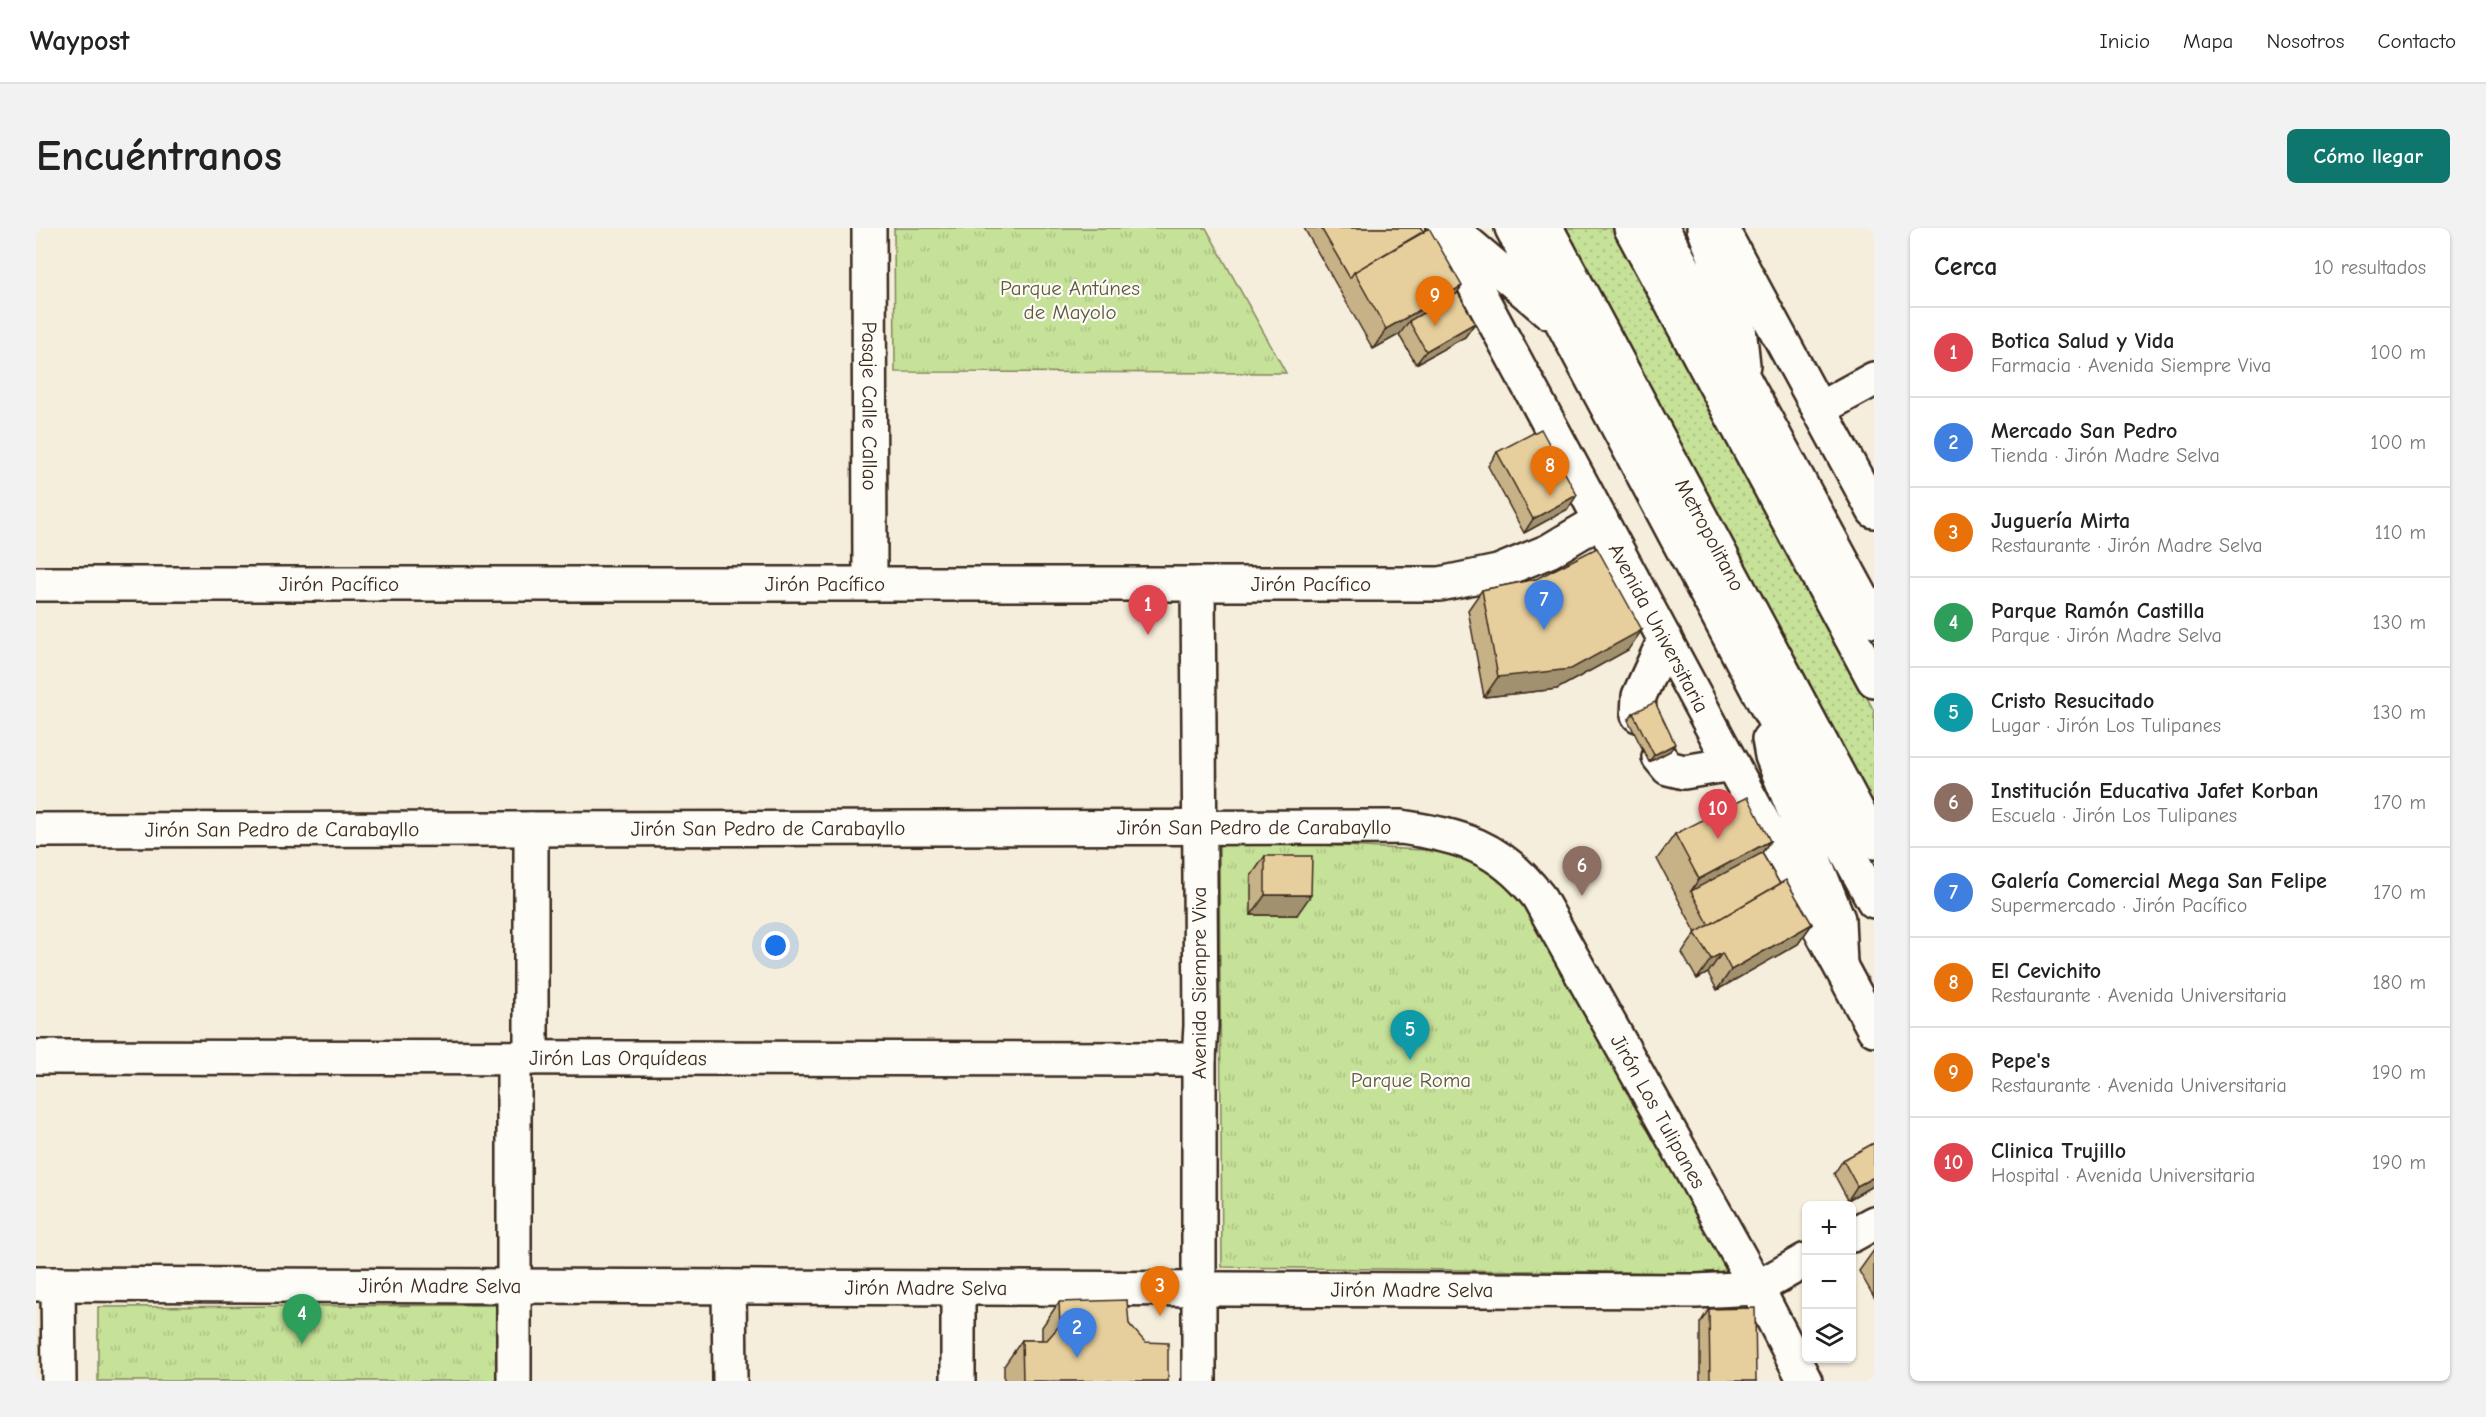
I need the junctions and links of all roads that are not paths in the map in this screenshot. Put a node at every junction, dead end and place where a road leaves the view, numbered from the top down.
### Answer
1 (869, 228) edge
2 (1444, 228) edge
3 (1450, 228) edge
4 (1512, 228) edge
5 (1546, 228) edge
6 (1631, 228) edge
7 (1662, 228) edge
8 (1704, 228) edge
9 (1721, 228) edge
10 (1564, 324) junction
11 (1874, 379) edge
12 (1745, 382) junction
13 (1819, 409) junction
14 (1874, 511) edge
15 (1602, 520) junction
16 (36, 584) edge
17 (870, 584) junction
18 (1198, 584) junction
19 (1874, 620) edge
20 (1665, 639) junction
21 (1874, 680) edge
22 (1761, 696) junction
23 (1638, 715) edge
24 (1659, 757) edge
25 (1732, 764) junction
26 (1198, 827) junction
27 (531, 829) junction
28 (36, 830) edge
29 (1874, 842) edge
30 (1494, 855) joint
31 (1874, 901) edge
32 (1840, 963) junction
33 (1874, 1029) edge
34 (36, 1057) edge
35 (523, 1058) junction
36 (1199, 1059) junction
37 (1874, 1223) edge
38 (1856, 1232) edge
39 (1802, 1262) edge
40 (47, 1284) edge
41 (514, 1286) junction
42 (729, 1287) junction
43 (958, 1288) junction
44 (1756, 1288) junction
45 (1199, 1289) junction
46 (59, 1381) edge
47 (514, 1381) edge
48 (730, 1381) edge
49 (958, 1381) edge
50 (1199, 1381) edge
51 (1804, 1381) edge

1 - 17 street, Pasaje Calle Callao
2 - 15 street, Avenida Universitaria
3 - 10 street
4 - 10 street
5 - 29 street, Metropolitano
6 - 21 street
7 - 12 street
8 - 12 street
9 - 13 street
10 - 22 street
11 - 13 street
12 - 19 street
13 - 14 street
15 - 18 street, Jirón Pacífico
15 - 20 street, Avenida Universitaria
16 - 17 street, Jirón Pacífico
17 - 18 street, Jirón Pacífico
18 - 26 street, Avenida Siempre Viva
20 - 23 street
20 - 25 street, Avenida Universitaria
22 - 31 street
22 - 32 street
24 - 25 street
25 - 32 street, Avenida Universitaria
26 - 27 street, Jirón San Pedro de Carabayllo
26 - 30 street, Jirón San Pedro de Carabayllo
26 - 36 street, Avenida Siempre Viva
27 - 28 street, Jirón San Pedro de Carabayllo
27 - 35 street
30 - 44 street, Jirón Los Tulipanes
32 - 33 street, Avenida Universitaria
34 - 35 street, Jirón Las Orquídeas
35 - 36 street, Jirón Las Orquídeas
35 - 41 street
36 - 45 street, Avenida Siempre Viva
37 - 38 street
39 - 44 street, Jirón Madre Selva
40 - 41 street, Jirón Madre Selva
40 - 46 street
41 - 42 street, Jirón Madre Selva
41 - 47 street
42 - 43 street, Jirón Madre Selva
42 - 48 street
43 - 45 street, Jirón Madre Selva
43 - 49 street
44 - 45 street, Jirón Madre Selva
44 - 51 street, Jirón Los Tulipanes
45 - 50 street, Avenida Siempre Viva

